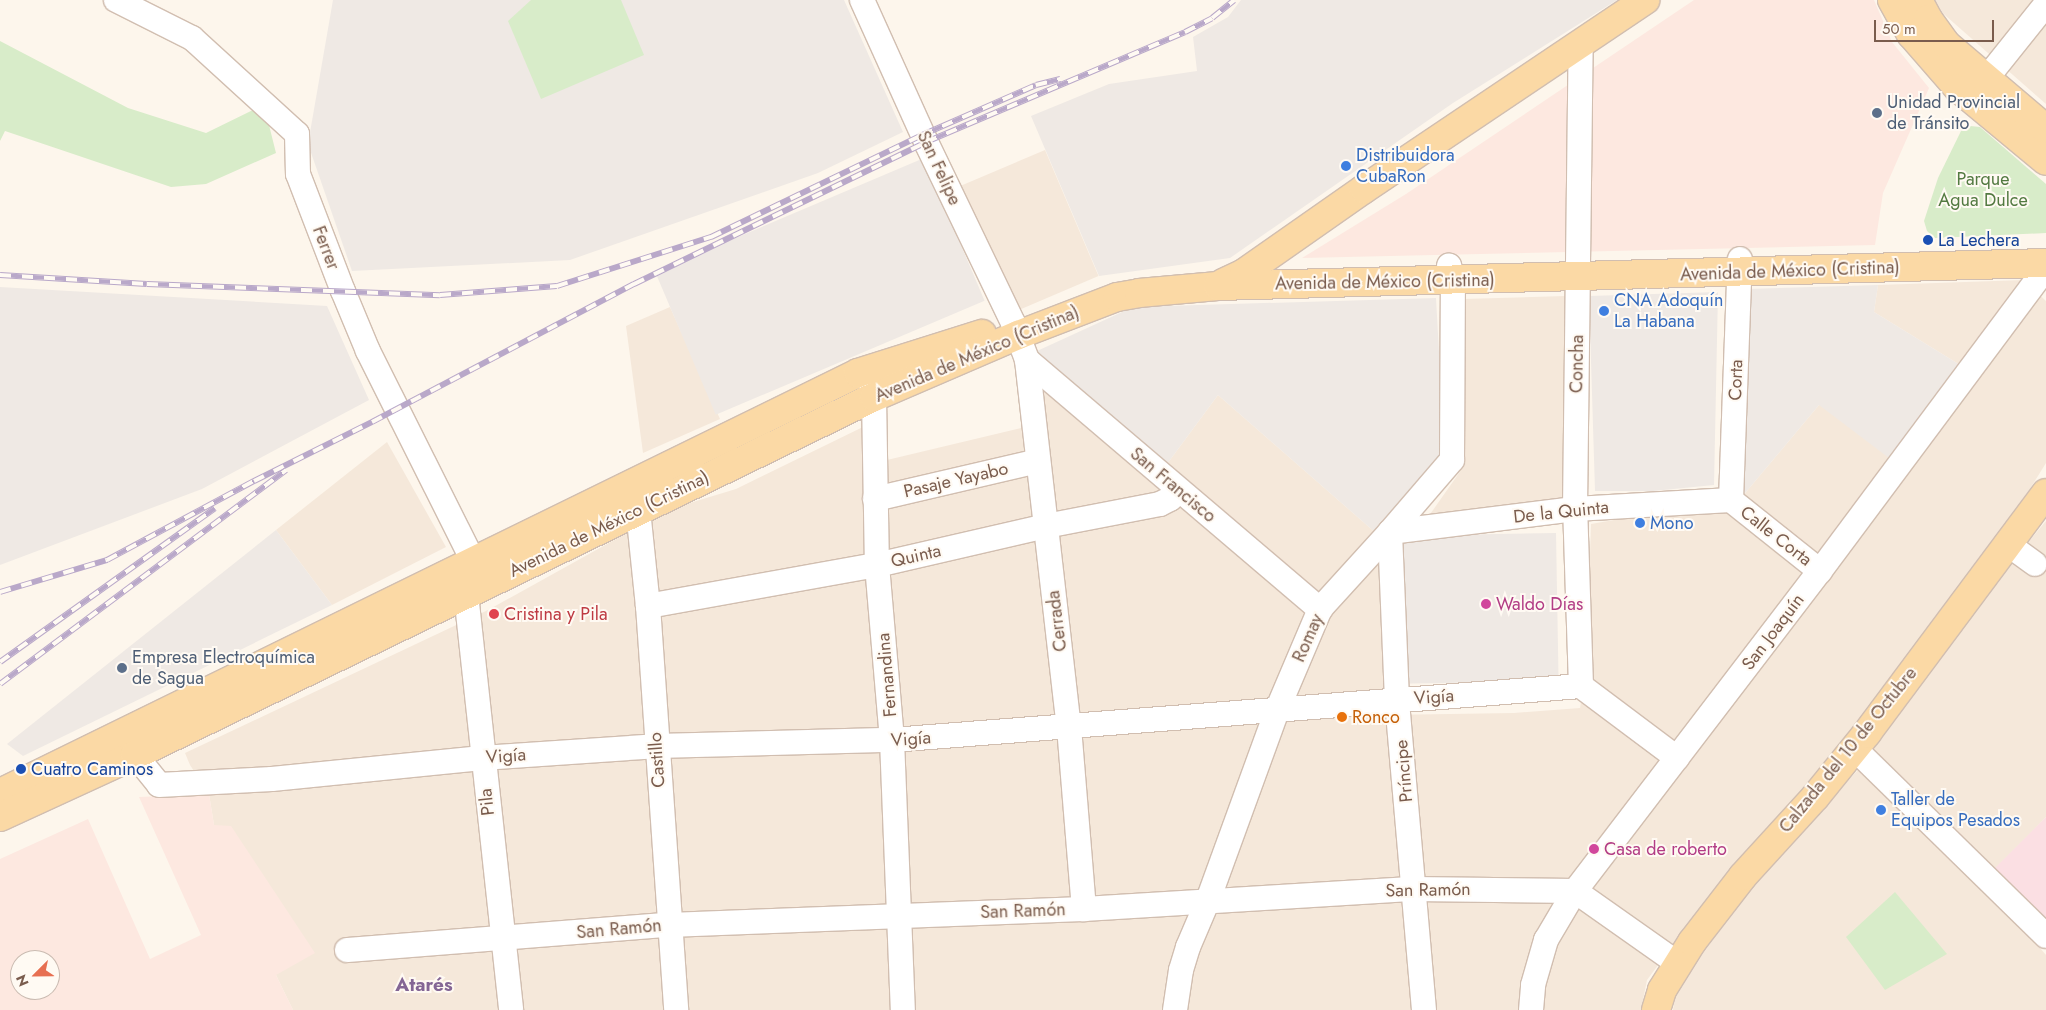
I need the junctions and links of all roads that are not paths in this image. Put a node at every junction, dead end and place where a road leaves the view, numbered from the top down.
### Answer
1 (116, 0) edge
2 (862, 0) edge
3 (1645, 0) edge
4 (1892, 0) edge
5 (1918, 0) edge
6 (2046, 4) edge
7 (1581, 43) junction
8 (1986, 79) junction
9 (2046, 129) edge
10 (2046, 161) edge
11 (2046, 247) edge
12 (2046, 263) edge
13 (1740, 266) junction
14 (1578, 268) junction
15 (2046, 268) edge
16 (1244, 273) junction
17 (1451, 273) junction
18 (1218, 286) junction
19 (1020, 340) junction
20 (865, 371) junction
21 (874, 397) junction
22 (1038, 461) junction
23 (1179, 491) junction
24 (2046, 493) edge
25 (875, 499) junction
26 (1731, 500) junction
27 (1575, 509) junction
28 (638, 510) junction
29 (1046, 526) junction
30 (1390, 532) junction
31 (2009, 545) junction
32 (473, 561) junction
33 (2035, 564) dead end
34 (877, 565) junction
35 (1820, 571) junction
36 (466, 594) junction
37 (648, 606) junction
38 (1320, 609) junction
39 (1581, 686) junction
40 (1398, 700) junction
41 (1278, 708) junction
42 (1069, 727) junction
43 (892, 740) junction
44 (656, 746) junction
45 (1855, 748) junction
46 (135, 755) junction
47 (482, 758) junction
48 (1678, 758) junction
49 (0, 794) edge
50 (0, 817) edge
51 (1414, 889) junction
52 (1575, 890) junction
53 (1208, 900) junction
54 (1084, 909) junction
55 (899, 915) junction
56 (668, 925) junction
57 (2046, 936) edge
58 (502, 938) junction
59 (347, 950) dead end
60 (1677, 963) junction
61 (511, 1010) edge
62 (676, 1010) edge
63 (903, 1010) edge
64 (1175, 1010) edge
65 (1424, 1010) edge
66 (1531, 1010) edge
67 (1656, 1010) edge

1 - 32 street, Ferrer
2 - 19 street, San Felipe
3 - 7 main road
4 - 10 main road
5 - 8 main road
6 - 8 street
7 - 14 street, Concha
7 - 16 main road
8 - 9 main road
11 - 13 main road, Avenida de México (Cristina)
12 - 13 main road, Avenida de México (Cristina)
13 - 14 main road, Avenida de México (Cristina)
13 - 26 street, Corta
14 - 17 main road, Avenida de México (Cristina)
14 - 27 street, Concha
15 - 35 street, San Joaquín
16 - 17 main road, Avenida de México (Cristina)
16 - 18 main road
16 - 19 main road, Avenida de México (Cristina)
17 - 18 main road, Avenida de México (Cristina)
17 - 30 street, Romay
18 - 19 main road, Avenida de México (Cristina)
19 - 20 main road, Avenida de México (Cristina)
19 - 21 main road, Avenida de México (Cristina)
19 - 22 street, Cerrada
19 - 23 street, San Francisco
20 - 21 street, Fernandina
20 - 32 main road, Avenida de México (Cristina)
21 - 25 street, Fernandina
21 - 28 main road, Avenida de México (Cristina)
22 - 25 street, Pasaje Yayabo
22 - 29 street, Cerrada
23 - 29 street, Quinta
23 - 38 street, San Francisco
24 - 31 main road, Calzada del 10 de Octubre
25 - 34 street, Fernandina
26 - 27 street, De la Quinta
26 - 35 street, Calle Corta
27 - 30 street, De la Quinta
27 - 39 street, Concha
28 - 36 main road, Avenida de México (Cristina)
28 - 37 street, Castillo
29 - 34 street, Quinta
29 - 42 street, Cerrada
30 - 38 street, Romay
30 - 40 street, Príncipe
31 - 33 street
31 - 45 main road, Calzada del 10 de Octubre
32 - 49 main road, Avenida de México (Cristina)
34 - 37 street, Quinta
34 - 43 street, Fernandina
35 - 48 street, San Joaquín
36 - 46 main road, Avenida de México (Cristina)
36 - 47 street, Pila
37 - 44 street, Castillo
38 - 41 street, Romay
39 - 40 street, Vigía
39 - 48 street
40 - 41 street, Vigía
40 - 51 street, Príncipe
41 - 42 street, Vigía
41 - 53 street, Romay
42 - 43 street, Vigía
42 - 54 street, Cerrada
43 - 44 street, Vigía
43 - 55 street, Fernandina
44 - 47 street, Vigía
44 - 56 street, Castillo
45 - 57 street
45 - 60 main road, Calzada del 10 de Octubre
46 - 47 street, Vigía
46 - 50 main road, Avenida de México (Cristina)
47 - 58 street, Pila
48 - 52 street, San Joaquín
51 - 52 street, San Ramón
51 - 53 street, San Ramón
51 - 65 street, Príncipe
52 - 60 street
52 - 66 street, San Joaquín
53 - 54 street, San Ramón
53 - 64 street, Romay
54 - 55 street, San Ramón
55 - 56 street, San Ramón
55 - 63 street, Fernandina
56 - 58 street, San Ramón
56 - 62 street, Castillo
58 - 59 street, San Ramón
58 - 61 street, Pila
60 - 67 main road, Calzada del 10 de Octubre

